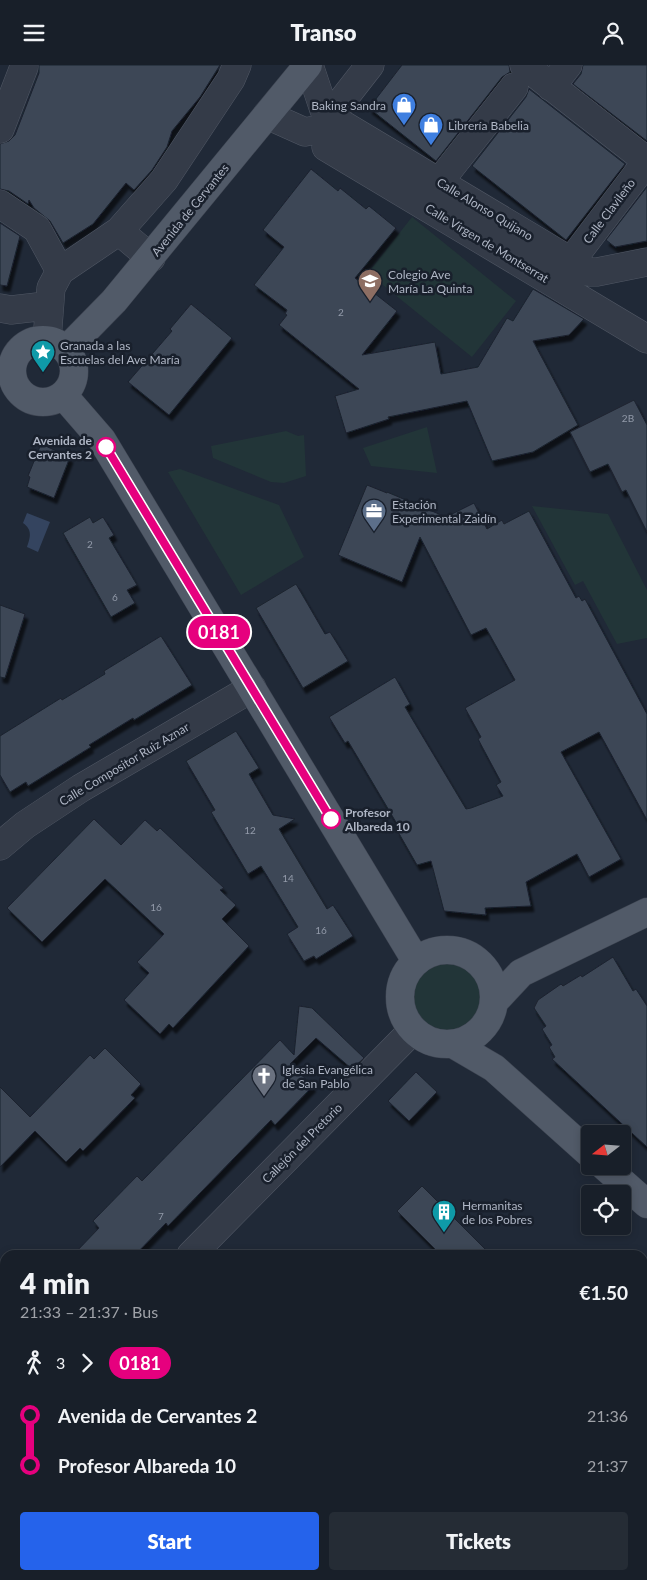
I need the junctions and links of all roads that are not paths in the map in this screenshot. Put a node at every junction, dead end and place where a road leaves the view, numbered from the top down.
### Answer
1 (237, 65) edge
2 (308, 65) edge
3 (370, 65) edge
4 (568, 65) edge
5 (24, 67) dead end
6 (519, 76) edge
7 (551, 87) junction
8 (267, 115) junction
9 (330, 117) junction
10 (0, 129) edge
11 (326, 147) dead end
12 (647, 161) edge
13 (439, 182) junction
14 (0, 204) edge
15 (119, 231) junction
16 (151, 258) junction
17 (571, 261) junction
18 (647, 262) edge
19 (60, 271) junction
20 (37, 307) dead end
21 (0, 308) edge
22 (647, 339) edge
23 (57, 345) junction
24 (6, 370) edge
25 (63, 395) junction
26 (252, 688) junction
27 (0, 845) edge
28 (647, 912) edge
29 (416, 961) junction
30 (483, 967) junction
31 (521, 973) junction
32 (492, 1009) junction
33 (413, 1030) junction
34 (452, 1044) junction
35 (494, 1068) junction
36 (581, 1146) edge
37 (614, 1175) edge
38 (647, 1204) edge
39 (196, 1250) edge

1 - 15 street
2 - 8 main road, Avenida de Cervantes
2 - 9 street
3 - 9 street
4 - 7 street
5 - 10 street
6 - 7 street
6 - 13 street
7 - 12 street
8 - 9 street
8 - 16 main road, Avenida de Cervantes
9 - 13 street, Calle Alonso Quijano
11 - 22 street, Calle Virgen de Montserrat
12 - 17 street, Calle Clavileño
13 - 17 street, Calle Alonso Quijano
14 - 19 street
15 - 16 street
15 - 19 street
16 - 23 main road, Avenida de Cervantes
17 - 18 street, Calle Alonso Quijano
19 - 23 street
20 - 21 street
23 - 24 main road
23 - 25 main road
24 - 25 main road
25 - 26 main road
26 - 27 street, Calle Compositor Ruiz Aznar
26 - 29 main road
28 - 31 main road
29 - 30 main road
29 - 33 main road
30 - 31 main road
30 - 32 main road
31 - 32 main road
32 - 34 main road
32 - 35 main road
33 - 34 main road
33 - 39 street, Callejón del Pretorio
34 - 35 main road
35 - 36 main road
37 - 38 main road

